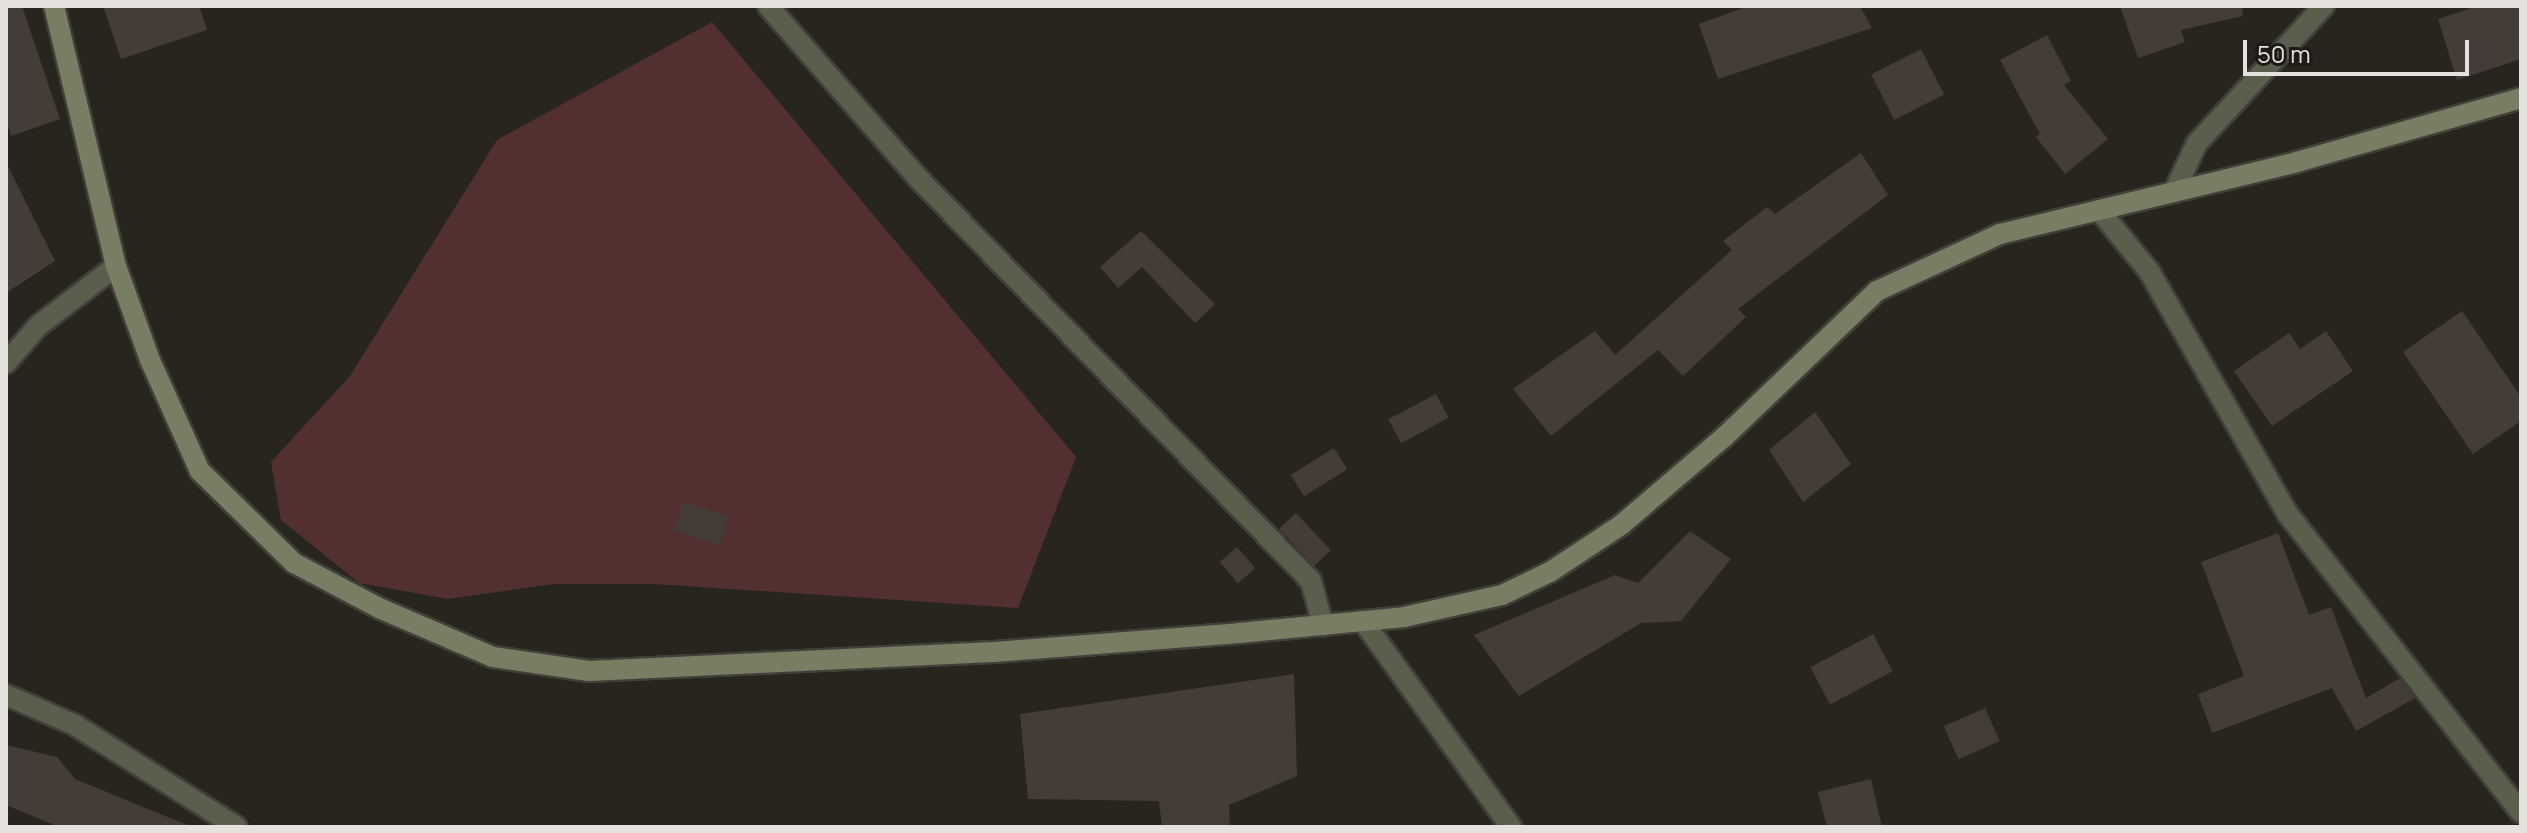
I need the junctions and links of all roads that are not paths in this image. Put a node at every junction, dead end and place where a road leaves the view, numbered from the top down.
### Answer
1 (54, 6) edge
2 (768, 6) edge
3 (2324, 6) edge
4 (2521, 98) edge
5 (2174, 192) junction
6 (2099, 210) junction
7 (116, 266) junction
8 (6, 363) edge
9 (1363, 621) junction
10 (1323, 625) junction
11 (6, 695) edge
12 (2521, 812) edge
13 (237, 827) edge
14 (1511, 827) edge

1 - 7 main road
2 - 10 street
3 - 5 street
4 - 5 main road
5 - 6 main road
6 - 9 main road
6 - 12 street
7 - 8 street
7 - 10 main road
9 - 10 main road
9 - 14 street
11 - 13 street

